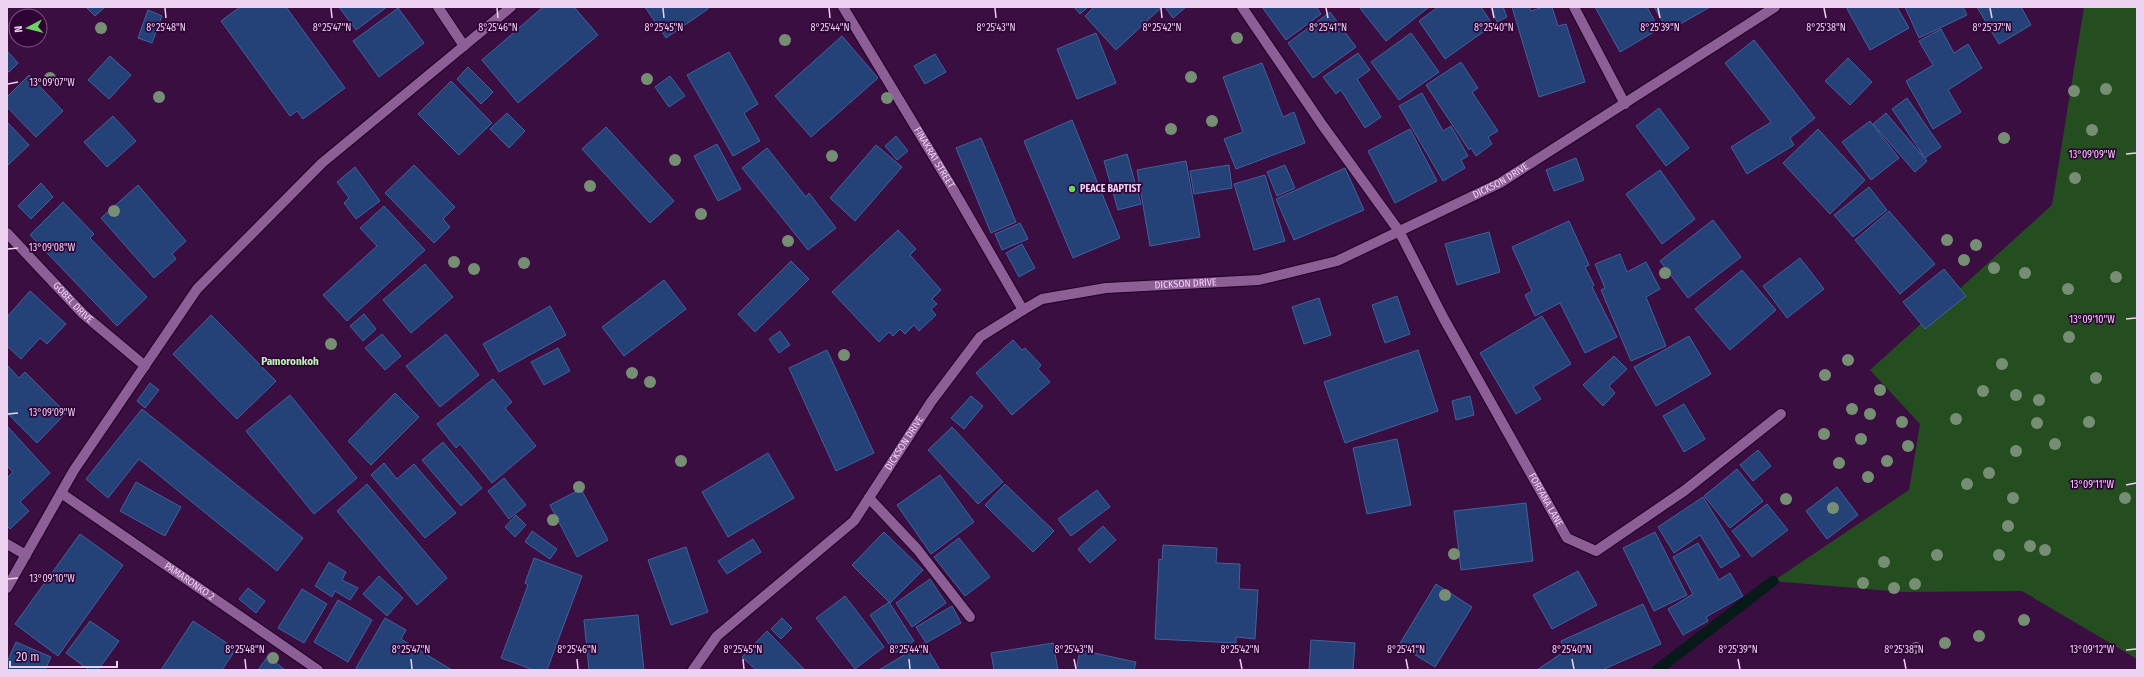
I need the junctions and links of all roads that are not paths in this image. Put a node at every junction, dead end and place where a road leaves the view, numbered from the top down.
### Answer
1 (438, 7) edge
2 (511, 7) edge
3 (843, 7) edge
4 (1242, 7) edge
5 (1574, 7) edge
6 (1774, 7) edge
7 (464, 46) junction
8 (1625, 104) junction
9 (1399, 231) junction
10 (7, 232) edge
11 (1023, 310) junction
12 (145, 366) junction
13 (1781, 414) dead end
14 (61, 493) junction
15 (869, 498) junction
16 (7, 544) edge
17 (26, 555) junction
18 (8, 585) edge
19 (970, 617) dead end
20 (318, 670) edge
21 (693, 670) edge

1 - 7 street
2 - 7 street
3 - 11 street, FINAKRA1 STREET
4 - 9 street
5 - 8 street
6 - 8 street, DICKSON DRIVE
7 - 12 street
8 - 9 street, DICKSON DRIVE
9 - 11 street, DICKSON DRIVE
9 - 13 street, FORFANA LANE
10 - 12 street, GOBEL DRIVE
11 - 15 street, DICKSON DRIVE
12 - 14 street
14 - 17 street
14 - 20 street, PAMARONKO 2
15 - 19 street
15 - 21 street, DICKSON DRIVE
16 - 17 street
17 - 18 street

